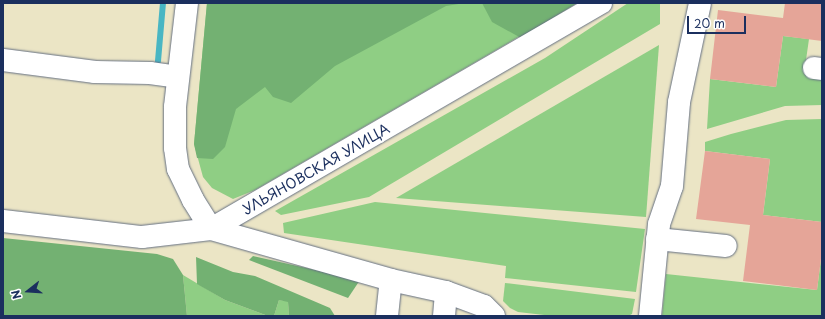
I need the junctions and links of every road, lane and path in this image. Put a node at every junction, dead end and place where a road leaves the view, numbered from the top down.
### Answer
1 (187, 3) edge
2 (601, 3) edge
3 (700, 3) edge
4 (3, 60) edge
5 (178, 77) junction
6 (3, 221) edge
7 (211, 229) junction
8 (657, 239) junction
9 (726, 246) dead end
10 (391, 280) junction
11 (446, 292) junction
12 (487, 313) edge
13 (386, 316) edge
14 (444, 316) edge
15 (650, 316) edge

1 - 5 street
2 - 7 street, УЛЬЯНОВСКАЯ УЛИЦА
3 - 8 street
4 - 5 street
5 - 7 street
6 - 7 street, УЛЬЯНОВСКАЯ УЛИЦА
7 - 10 street
8 - 9 street
8 - 15 street
10 - 11 street
10 - 13 street
11 - 12 street
11 - 14 street

